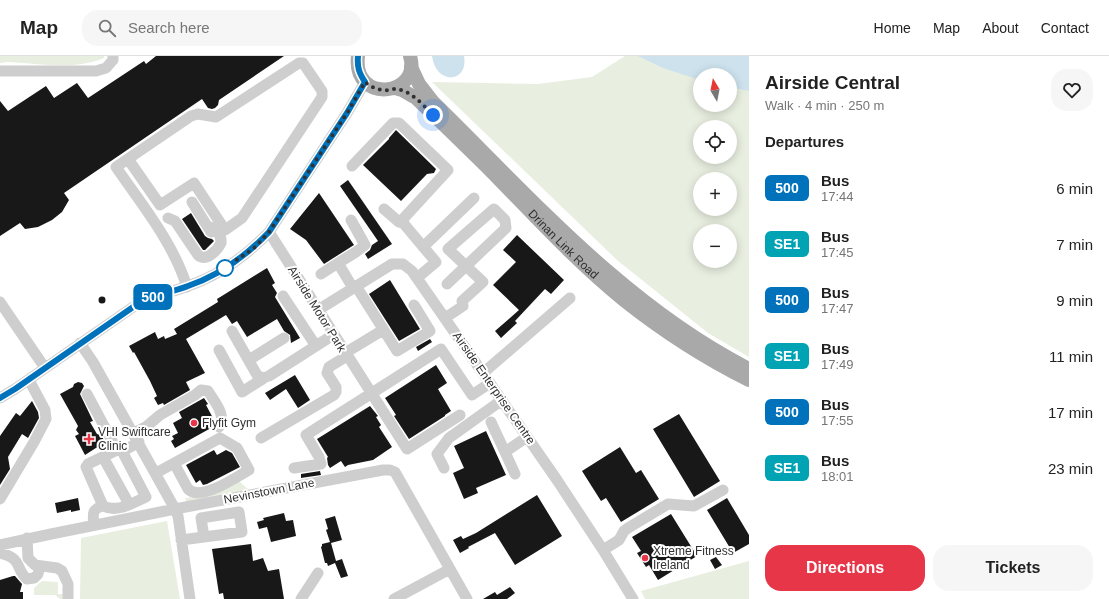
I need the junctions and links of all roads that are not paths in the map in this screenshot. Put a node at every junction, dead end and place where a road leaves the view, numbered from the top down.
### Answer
1 (113, 56) edge
2 (357, 59) edge
3 (411, 61) edge
4 (0, 71) edge
5 (365, 82) junction
6 (395, 88) junction
7 (128, 158) junction
8 (352, 166) dead end
9 (474, 198) dead end
10 (192, 202) dead end
11 (384, 209) dead end
12 (168, 218) dead end
13 (351, 220) dead end
14 (404, 223) junction
15 (269, 232) junction
16 (423, 247) junction
17 (338, 263) junction
18 (466, 266) junction
19 (321, 274) dead end
20 (417, 278) junction
21 (447, 284) dead end
22 (187, 287) junction
23 (355, 287) junction
24 (283, 296) dead end
25 (570, 298) dead end
26 (0, 302) edge
27 (414, 305) dead end
28 (318, 310) junction
29 (445, 318) junction
30 (383, 330) junction
31 (232, 331) dead end
32 (333, 335) junction
33 (284, 338) dead end
34 (80, 343) junction
35 (316, 346) junction
36 (219, 350) dead end
37 (346, 355) junction
38 (249, 360) junction
39 (45, 368) junction
40 (749, 368) edge
41 (483, 372) junction
42 (264, 378) junction
43 (29, 380) junction
44 (749, 380) edge
45 (490, 383) junction
46 (368, 390) junction
47 (87, 394) dead end
48 (0, 398) edge
49 (502, 400) junction
50 (460, 415) dead end
51 (491, 422) dead end
52 (219, 426) dead end
53 (527, 437) junction
54 (136, 438) junction
55 (261, 438) dead end
56 (119, 450) junction
57 (505, 452) junction
58 (103, 457) junction
59 (174, 463) junction
60 (294, 468) dead end
61 (444, 468) dead end
62 (156, 473) junction
63 (515, 474) dead end
64 (723, 490) dead end
65 (0, 499) edge
66 (129, 504) junction
67 (103, 506) junction
68 (175, 509) junction
69 (94, 525) junction
70 (204, 537) dead end
71 (28, 538) junction
72 (181, 540) junction
73 (0, 545) edge
74 (603, 550) junction
75 (0, 553) edge
76 (28, 558) junction
77 (17, 562) junction
78 (40, 566) junction
79 (450, 569) junction
80 (318, 573) dead end
81 (68, 599) edge
82 (190, 599) edge
83 (301, 599) edge
84 (394, 599) edge
85 (467, 599) edge
86 (633, 599) edge

1 - 4 street
2 - 5 main road
3 - 6 main road
3 - 40 main road, Drinan Link Road
5 - 6 main road
5 - 15 street
6 - 44 main road, Drinan Link Road
7 - 7 street
7 - 22 street
8 - 14 street
9 - 16 street
10 - 12 street
11 - 14 street
13 - 17 street
14 - 16 street
15 - 22 street
15 - 28 street, Airside Motor Park
16 - 20 street
17 - 19 street
17 - 23 street
18 - 18 street
18 - 21 street
18 - 29 street
20 - 23 street, Airside Enterprise Centre
20 - 29 street, Airside Enterprise Centre
22 - 34 street
23 - 28 street, Airside Enterprise Centre
23 - 30 street
24 - 35 street
25 - 41 street
26 - 39 street
27 - 30 street
28 - 32 street, Airside Motor Park
29 - 41 street, Airside Enterprise Centre
30 - 37 street
31 - 38 street
32 - 35 street
32 - 37 street, Airside Motor Park
33 - 38 street
34 - 39 street
34 - 54 street
35 - 42 street
36 - 42 street
37 - 46 street, Airside Motor Park
37 - 55 street
38 - 42 street
39 - 43 street
41 - 45 street, Airside Enterprise Centre
43 - 48 street
43 - 65 street
45 - 46 street
45 - 49 street, Airside Enterprise Centre
46 - 50 street, Airside Motor Park
46 - 60 street
47 - 56 street
49 - 53 street, Airside Enterprise Centre
49 - 61 street
51 - 57 street
52 - 54 street
53 - 57 street
53 - 74 street, Airside Enterprise Centre
54 - 56 street
54 - 62 street
56 - 58 street
56 - 66 street
57 - 63 street
58 - 66 street
58 - 67 street
59 - 59 street
59 - 62 street
62 - 68 street
64 - 74 street
66 - 67 street
67 - 69 street
68 - 69 street, Nevinstown Lane
68 - 72 street
68 - 79 street, Nevinstown Lane
69 - 71 street, Nevinstown Lane
70 - 72 street
71 - 73 street, Nevinstown Lane
71 - 76 street
72 - 82 street
74 - 86 street, Airside Enterprise Centre
75 - 77 street
76 - 77 street
76 - 78 street
77 - 78 street
78 - 81 street
79 - 84 street
79 - 85 street, Nevinstown Lane
80 - 83 street

